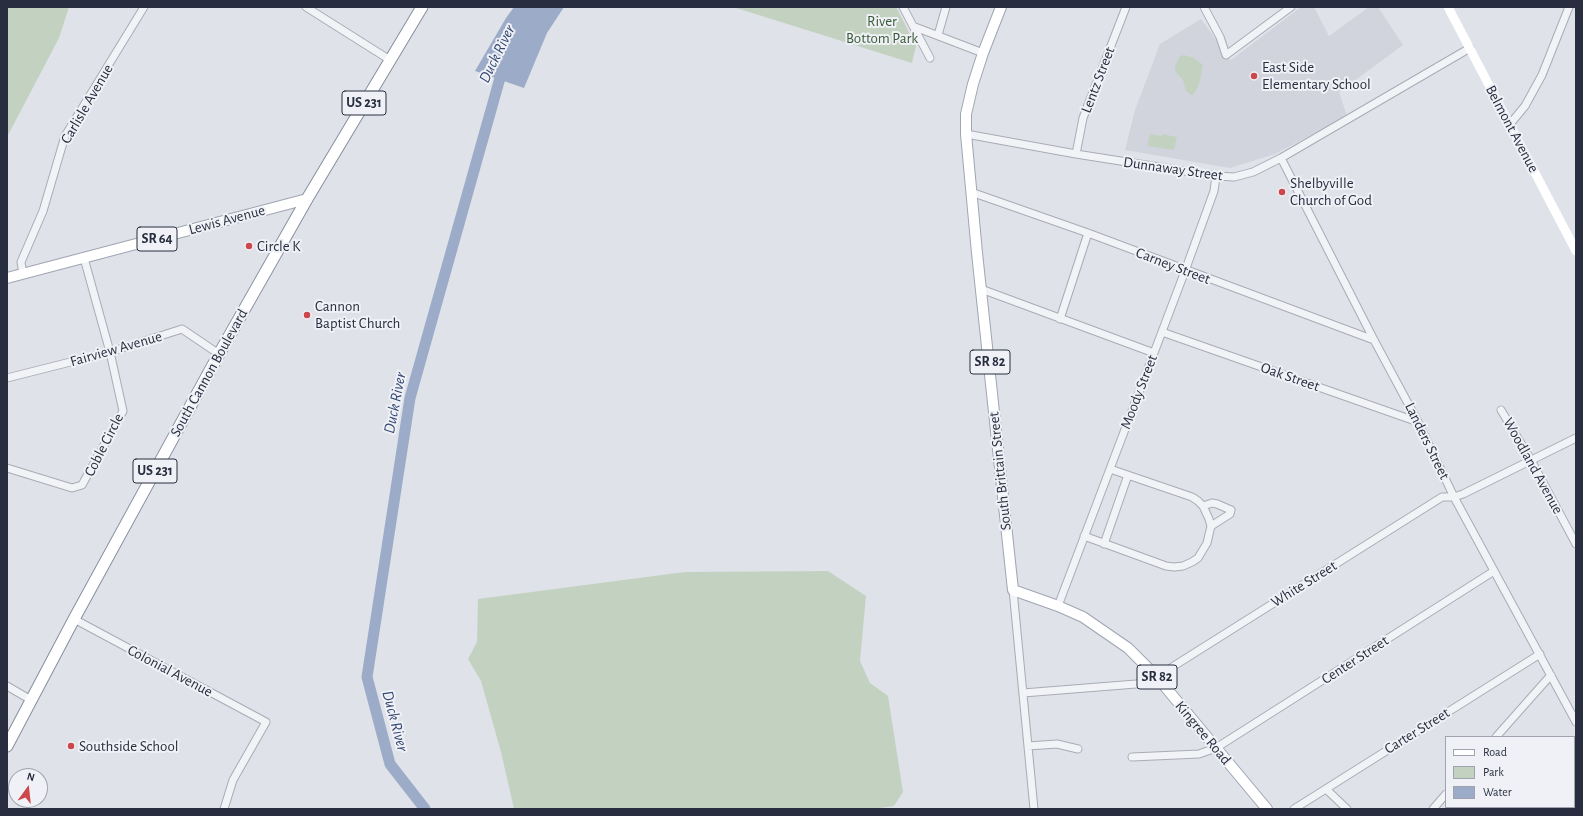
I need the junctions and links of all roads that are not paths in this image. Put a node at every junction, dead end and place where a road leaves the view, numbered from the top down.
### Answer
1 (144, 7) edge
2 (306, 7) edge
3 (422, 7) edge
4 (903, 7) edge
5 (946, 7) edge
6 (1001, 7) edge
7 (1126, 7) edge
8 (1204, 7) edge
9 (1291, 7) edge
10 (1448, 7) edge
11 (1569, 7) edge
12 (914, 27) junction
13 (938, 35) junction
14 (1470, 48) junction
15 (983, 53) junction
16 (930, 58) dead end
17 (390, 60) junction
18 (1510, 124) junction
19 (966, 134) junction
20 (1076, 154) junction
21 (1281, 158) junction
22 (1216, 176) junction
23 (971, 192) junction
24 (307, 199) junction
25 (1088, 233) junction
26 (1576, 251) edge
27 (84, 258) junction
28 (1185, 271) junction
29 (23, 274) junction
30 (7, 278) edge
31 (981, 288) junction
32 (1060, 319) junction
33 (1162, 332) junction
34 (1374, 340) junction
35 (110, 352) junction
36 (1154, 353) junction
37 (219, 354) junction
38 (7, 378) edge
39 (1501, 410) dead end
40 (1418, 422) junction
41 (1576, 438) edge
42 (1531, 460) junction
43 (7, 468) edge
44 (1110, 469) junction
45 (1128, 475) junction
46 (1454, 497) junction
47 (1203, 506) junction
48 (1211, 526) junction
49 (1084, 536) junction
50 (1104, 544) junction
51 (1576, 544) edge
52 (1494, 571) junction
53 (1013, 590) junction
54 (1058, 606) junction
55 (74, 619) junction
56 (1540, 654) junction
57 (1550, 674) junction
58 (1157, 677) junction
59 (7, 686) edge
60 (1023, 694) junction
61 (31, 700) junction
62 (1576, 722) edge
63 (1497, 736) edge
64 (7, 746) edge
65 (1028, 746) junction
66 (1216, 748) junction
67 (1078, 749) dead end
68 (1132, 758) dead end
69 (1326, 789) junction
70 (1445, 795) edge
71 (224, 809) edge
72 (1034, 809) edge
73 (1267, 809) edge
74 (1294, 809) edge
75 (1347, 809) edge
76 (1433, 809) edge

1 - 29 street, Carlisle Avenue
2 - 17 street
3 - 17 highway, South Cannon Boulevard / US 231
4 - 12 street
5 - 13 street
6 - 15 main road, SR 82
7 - 20 street, Lentz Street
8 - 9 street
10 - 14 main road, Belmont Avenue
11 - 18 street
12 - 13 street
12 - 16 street
13 - 15 street
14 - 18 main road, Belmont Avenue
14 - 21 street, Dunnaway Street
15 - 19 main road, SR 82
17 - 24 highway, South Cannon Boulevard / US 231
18 - 26 main road, Belmont Avenue
19 - 20 street, Dunnaway Street
19 - 23 main road, South Brittain Street / SR 82
20 - 22 street, Dunnaway Street
21 - 22 street, Dunnaway Street
21 - 34 street, Landers Street
22 - 28 street, Moody Street
23 - 25 street, Carney Street
23 - 31 main road, South Brittain Street / SR 82
24 - 27 main road, Lewis Avenue / SR 64
24 - 37 highway, South Cannon Boulevard / US 231
25 - 28 street, Carney Street
25 - 32 street
27 - 29 main road, Lewis Avenue / SR 64
27 - 35 street, Coble Circle
28 - 33 street, Moody Street
28 - 34 street, Carney Street
29 - 30 main road, Lewis Avenue / SR 64
31 - 32 street
31 - 53 main road, South Brittain Street / SR 82
32 - 36 street
33 - 36 street, Moody Street
33 - 40 street, Oak Street
34 - 40 street, Landers Street
35 - 37 street, Fairview Avenue
35 - 38 street, Fairview Avenue
35 - 43 street, Coble Circle
36 - 44 street, Moody Street
37 - 55 highway, South Cannon Boulevard / US 231
39 - 42 street, Woodland Avenue
40 - 46 street, Landers Street
41 - 42 street, White Street
42 - 46 street, White Street
42 - 51 street, Woodland Avenue
44 - 45 street
44 - 49 street, Moody Street
45 - 47 street
45 - 50 street
46 - 52 street, Landers Street
46 - 58 street, White Street
47 - 48 street
47 - 48 street
48 - 50 street
49 - 50 street
49 - 54 street, Moody Street
52 - 56 street, Landers Street
52 - 66 street, Center Street
53 - 54 main road, Kingree Road / SR 82
53 - 60 street, South Brittain Street
54 - 58 main road, Kingree Road / SR 82
55 - 61 highway, South Cannon Boulevard / US 231
55 - 71 street, Colonial Avenue
56 - 57 street, Landers Street
56 - 69 street, Carter Street
57 - 62 street, Landers Street
57 - 63 street
58 - 60 street, White Street
58 - 66 main road, Kingree Road / SR 82
59 - 61 street
60 - 65 street, South Brittain Street
61 - 64 highway, South Cannon Boulevard / US 231
65 - 67 street
65 - 72 street, South Brittain Street
66 - 68 street, Center Street
66 - 73 main road, Kingree Road / SR 82
69 - 74 street, Carter Street
69 - 75 street
70 - 76 street

